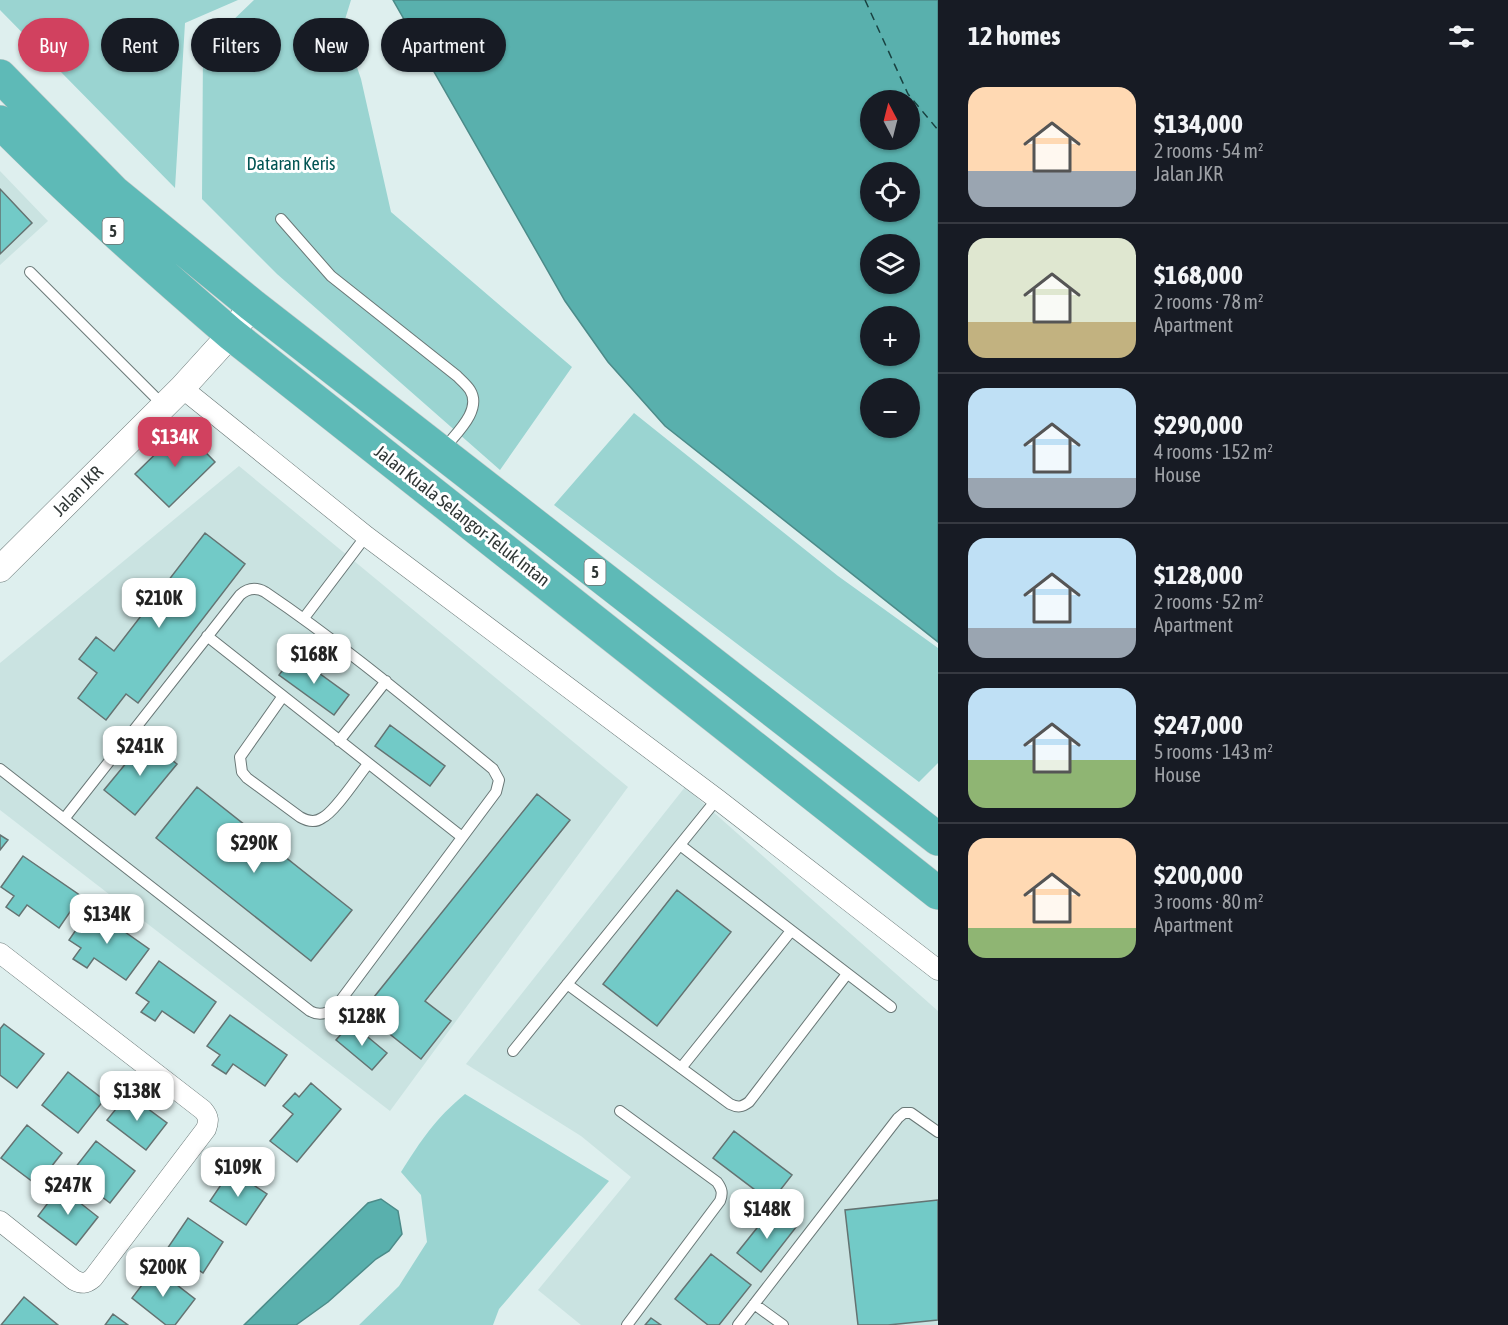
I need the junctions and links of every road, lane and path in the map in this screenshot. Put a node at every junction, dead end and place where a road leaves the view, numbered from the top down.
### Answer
1 (0, 76) edge
2 (0, 122) edge
3 (281, 219) dead end
4 (30, 272) dead end
5 (252, 305) junction
6 (231, 334) junction
7 (182, 388) junction
8 (164, 406) junction
9 (440, 453) junction
10 (366, 536) junction
11 (0, 569) edge
12 (304, 618) junction
13 (207, 636) junction
14 (386, 681) junction
15 (283, 696) junction
16 (339, 741) junction
17 (368, 764) junction
18 (0, 770) edge
19 (717, 799) junction
20 (64, 819) junction
21 (462, 837) junction
22 (938, 839) edge
23 (680, 845) junction
24 (938, 893) edge
25 (791, 931) junction
26 (0, 953) edge
27 (938, 970) edge
28 (847, 974) junction
29 (567, 984) junction
30 (891, 1007) dead end
31 (513, 1051) dead end
32 (681, 1068) junction
33 (620, 1111) dead end
34 (938, 1132) edge
35 (0, 1221) edge
36 (754, 1304) junction
37 (627, 1325) edge
38 (738, 1325) edge
39 (783, 1325) edge

1 - 5 highway, Jalan Kuala Selangor-Teluk Intan / 5
2 - 6 highway, Jalan Kuala Selangor-Teluk Intan / 5
3 - 9 lane
4 - 8 lane
5 - 6 street, Jalan JKR
5 - 9 highway, Jalan Kuala Selangor-Teluk Intan / 5
6 - 7 street, Jalan JKR
6 - 24 highway, Jalan Kuala Selangor-Teluk Intan / 5
7 - 8 street, Jalan JKR
7 - 10 street
8 - 11 street, Jalan JKR
9 - 22 highway, Jalan Kuala Selangor-Teluk Intan / 5
10 - 12 lane
10 - 19 street
12 - 13 lane
12 - 14 lane
13 - 15 lane
13 - 20 lane
14 - 16 lane
14 - 21 lane
15 - 16 lane
15 - 17 lane
16 - 17 lane
17 - 21 lane
18 - 20 lane
19 - 23 lane
19 - 27 street
20 - 21 lane
23 - 25 lane
23 - 29 lane
25 - 28 lane
25 - 32 lane
26 - 35 street
28 - 30 lane
28 - 32 lane
29 - 31 lane
29 - 32 lane
33 - 37 lane
34 - 36 lane
36 - 38 lane
36 - 39 lane

